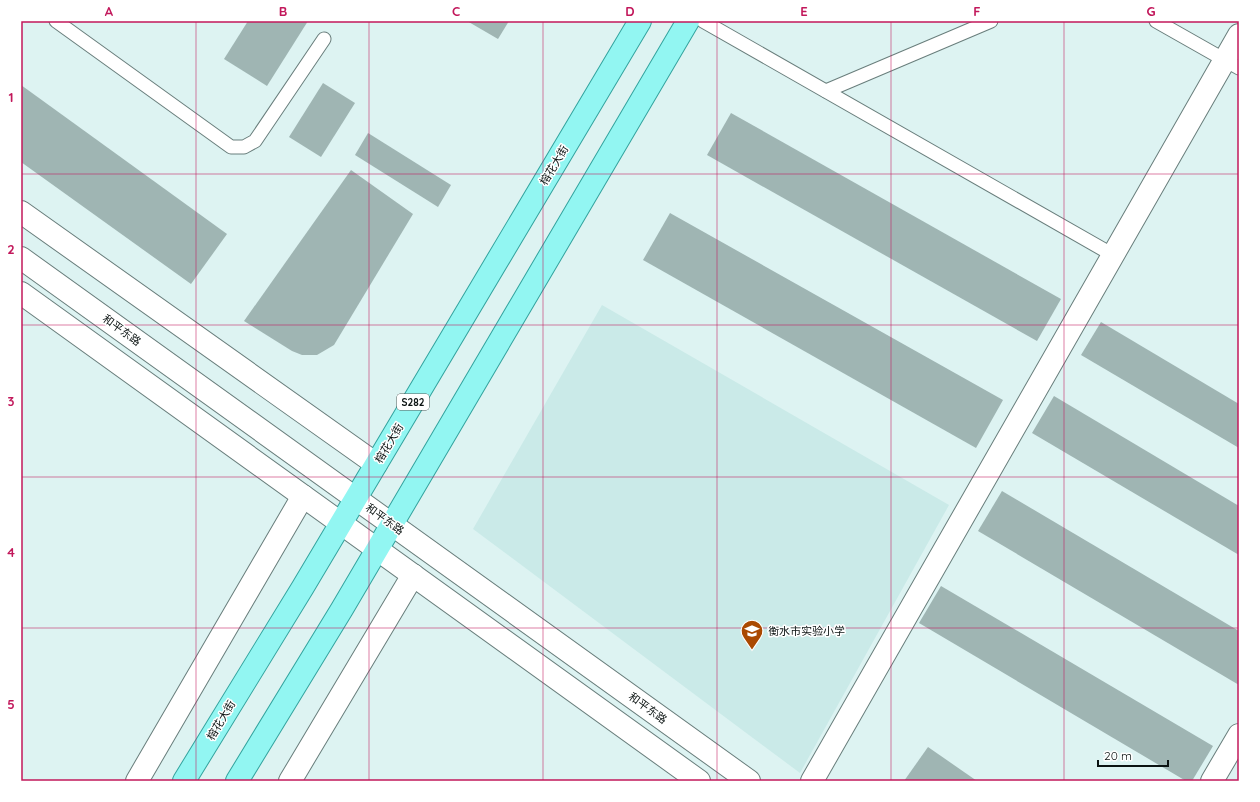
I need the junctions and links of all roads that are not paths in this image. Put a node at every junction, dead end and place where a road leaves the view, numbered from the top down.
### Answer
1 (56, 21) edge
2 (640, 21) edge
3 (688, 21) edge
4 (703, 21) edge
5 (991, 21) edge
6 (1156, 21) edge
7 (1239, 35) edge
8 (324, 39) dead end
9 (1232, 64) edge
10 (826, 91) junction
11 (21, 212) edge
12 (1113, 255) junction
13 (21, 258) edge
14 (21, 293) edge
15 (376, 464) junction
16 (303, 496) junction
17 (356, 498) junction
18 (341, 523) junction
19 (392, 524) junction
20 (378, 550) junction
21 (412, 575) junction
22 (1239, 736) edge
23 (291, 780) edge
24 (137, 781) edge
25 (184, 781) edge
26 (237, 781) edge
27 (700, 781) edge
28 (749, 781) edge
29 (812, 781) edge
30 (1212, 781) edge

1 - 8 lane
2 - 15 main road, 榕花大街 / S282
3 - 19 main road
4 - 10 lane
5 - 10 lane
6 - 9 lane
7 - 9 street
9 - 12 street
10 - 12 lane
11 - 15 street
12 - 29 street
13 - 17 street, 和平东路
14 - 16 street
15 - 17 main road, 榕花大街 / S282
16 - 18 street
16 - 24 street
17 - 18 main road, 榕花大街 / S282
17 - 19 street, 和平东路
18 - 20 street
18 - 25 main road, 榕花大街 / S282
19 - 20 main road
19 - 28 street, 和平东路
20 - 21 street
20 - 26 main road
21 - 23 street
21 - 27 street
22 - 30 street

